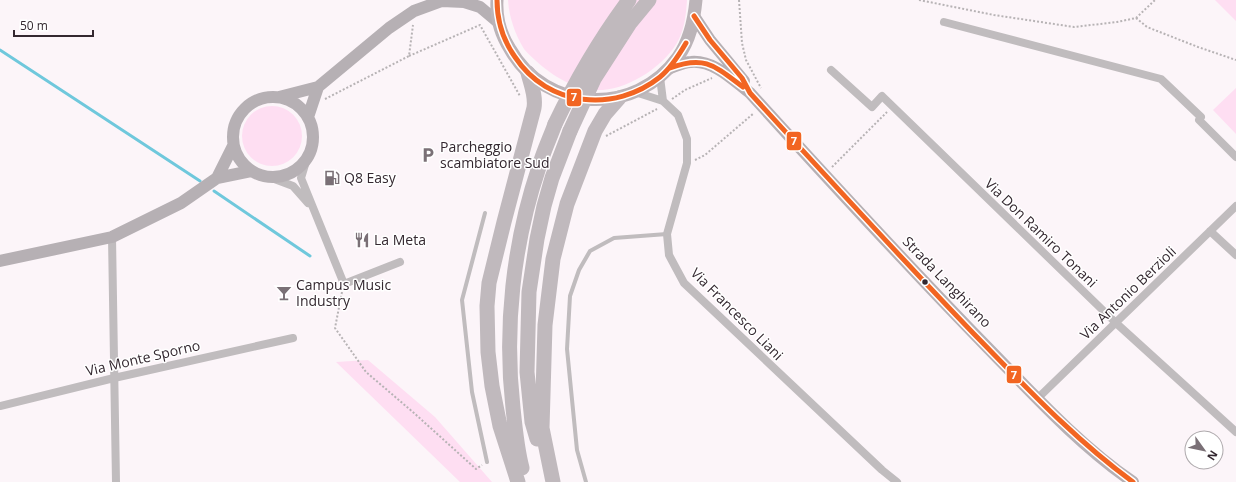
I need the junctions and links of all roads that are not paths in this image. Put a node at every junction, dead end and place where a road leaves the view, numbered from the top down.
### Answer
1 (443, 0) edge
2 (497, 0) edge
3 (630, 0) edge
4 (649, 0) edge
5 (696, 0) edge
6 (694, 16) junction
7 (944, 22) dead end
8 (499, 23) junction
9 (831, 70) dead end
10 (665, 72) junction
11 (528, 73) junction
12 (318, 87) junction
13 (635, 92) junction
14 (750, 93) junction
15 (279, 97) junction
16 (619, 98) junction
17 (664, 103) junction
18 (310, 111) junction
19 (233, 146) junction
20 (1236, 157) edge
21 (307, 158) junction
22 (251, 171) junction
23 (269, 177) junction
24 (216, 178) junction
25 (312, 206) junction
26 (1236, 206) edge
27 (485, 213) dead end
28 (1210, 231) junction
29 (667, 234) junction
30 (112, 237) junction
31 (1236, 255) edge
32 (0, 261) edge
33 (400, 262) dead end
34 (1116, 323) junction
35 (293, 338) dead end
36 (114, 378) junction
37 (1038, 398) junction
38 (0, 406) edge
39 (1236, 432) edge
40 (487, 462) road end
41 (116, 482) edge
42 (518, 482) edge
43 (526, 482) edge
44 (548, 482) edge
45 (553, 482) edge
46 (586, 482) edge
47 (897, 482) edge
48 (1133, 482) edge

1 - 8 street
1 - 12 street
2 - 8 main road, Strada Langhirano
3 - 43 highway, bridge
4 - 44 highway, bridge
5 - 6 main road, Strada Langhirano
6 - 10 main road, Strada Langhirano
6 - 14 street, Strada Langhirano
7 - 20 street
8 - 11 main road, Strada Langhirano
9 - 34 street, Via Don Ramiro Tonani
10 - 13 main road, Strada Langhirano
10 - 14 street, Strada Langhirano
10 - 17 street
11 - 16 main road, Strada Langhirano
11 - 42 highway
12 - 15 street
12 - 18 street
13 - 16 main road, Strada Langhirano
13 - 17 street, Via Francesco Liani
14 - 37 street, Strada Langhirano
15 - 18 street
15 - 19 street
16 - 45 highway
17 - 29 street, Via Francesco Liani
18 - 21 street
19 - 22 street
19 - 24 street
21 - 23 street
21 - 25 street
22 - 23 street
22 - 24 street
23 - 25 street
24 - 30 street
25 - 33 street
26 - 28 street, Via Antonio Berzioli
27 - 40 lane
28 - 31 street
28 - 34 street, Via Antonio Berzioli
29 - 46 lane
29 - 47 street, Via Francesco Liani
30 - 32 street
30 - 36 street
34 - 37 street, Via Antonio Berzioli
34 - 39 street, Via Don Ramiro Tonani
35 - 36 street, Via Monte Sporno
36 - 38 street, Via Monte Sporno
36 - 41 street
37 - 48 street, Strada Langhirano

